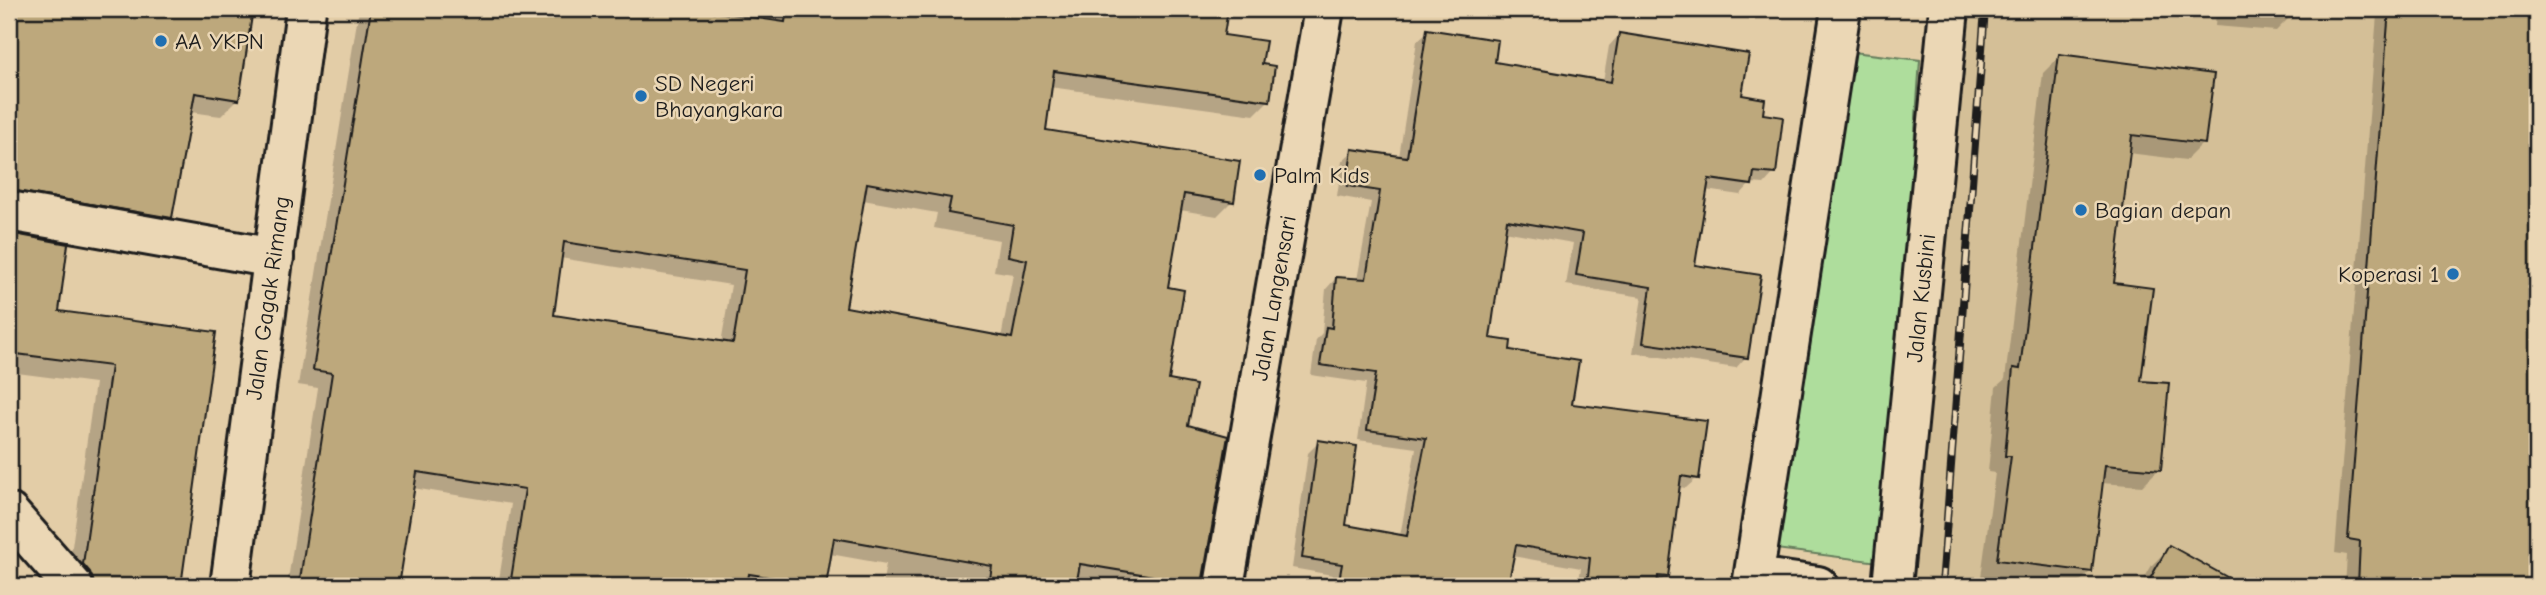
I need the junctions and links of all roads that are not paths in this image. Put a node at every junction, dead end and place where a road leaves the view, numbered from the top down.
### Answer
1 (306, 9) edge
2 (1324, 9) edge
3 (1841, 9) edge
4 (1949, 9) edge
5 (9, 211) edge
6 (274, 258) junction
7 (9, 513) edge
8 (1753, 582) edge
9 (73, 586) edge
10 (230, 586) edge
11 (1224, 586) edge
12 (1818, 586) edge
13 (1892, 586) edge

1 - 6 street, Jalan Gagak Rimang
2 - 11 street, Jalan Langensari
3 - 8 street
4 - 13 street, Jalan Kusbini
5 - 6 street
6 - 10 street, Jalan Gagak Rimang
7 - 9 street
8 - 12 street

